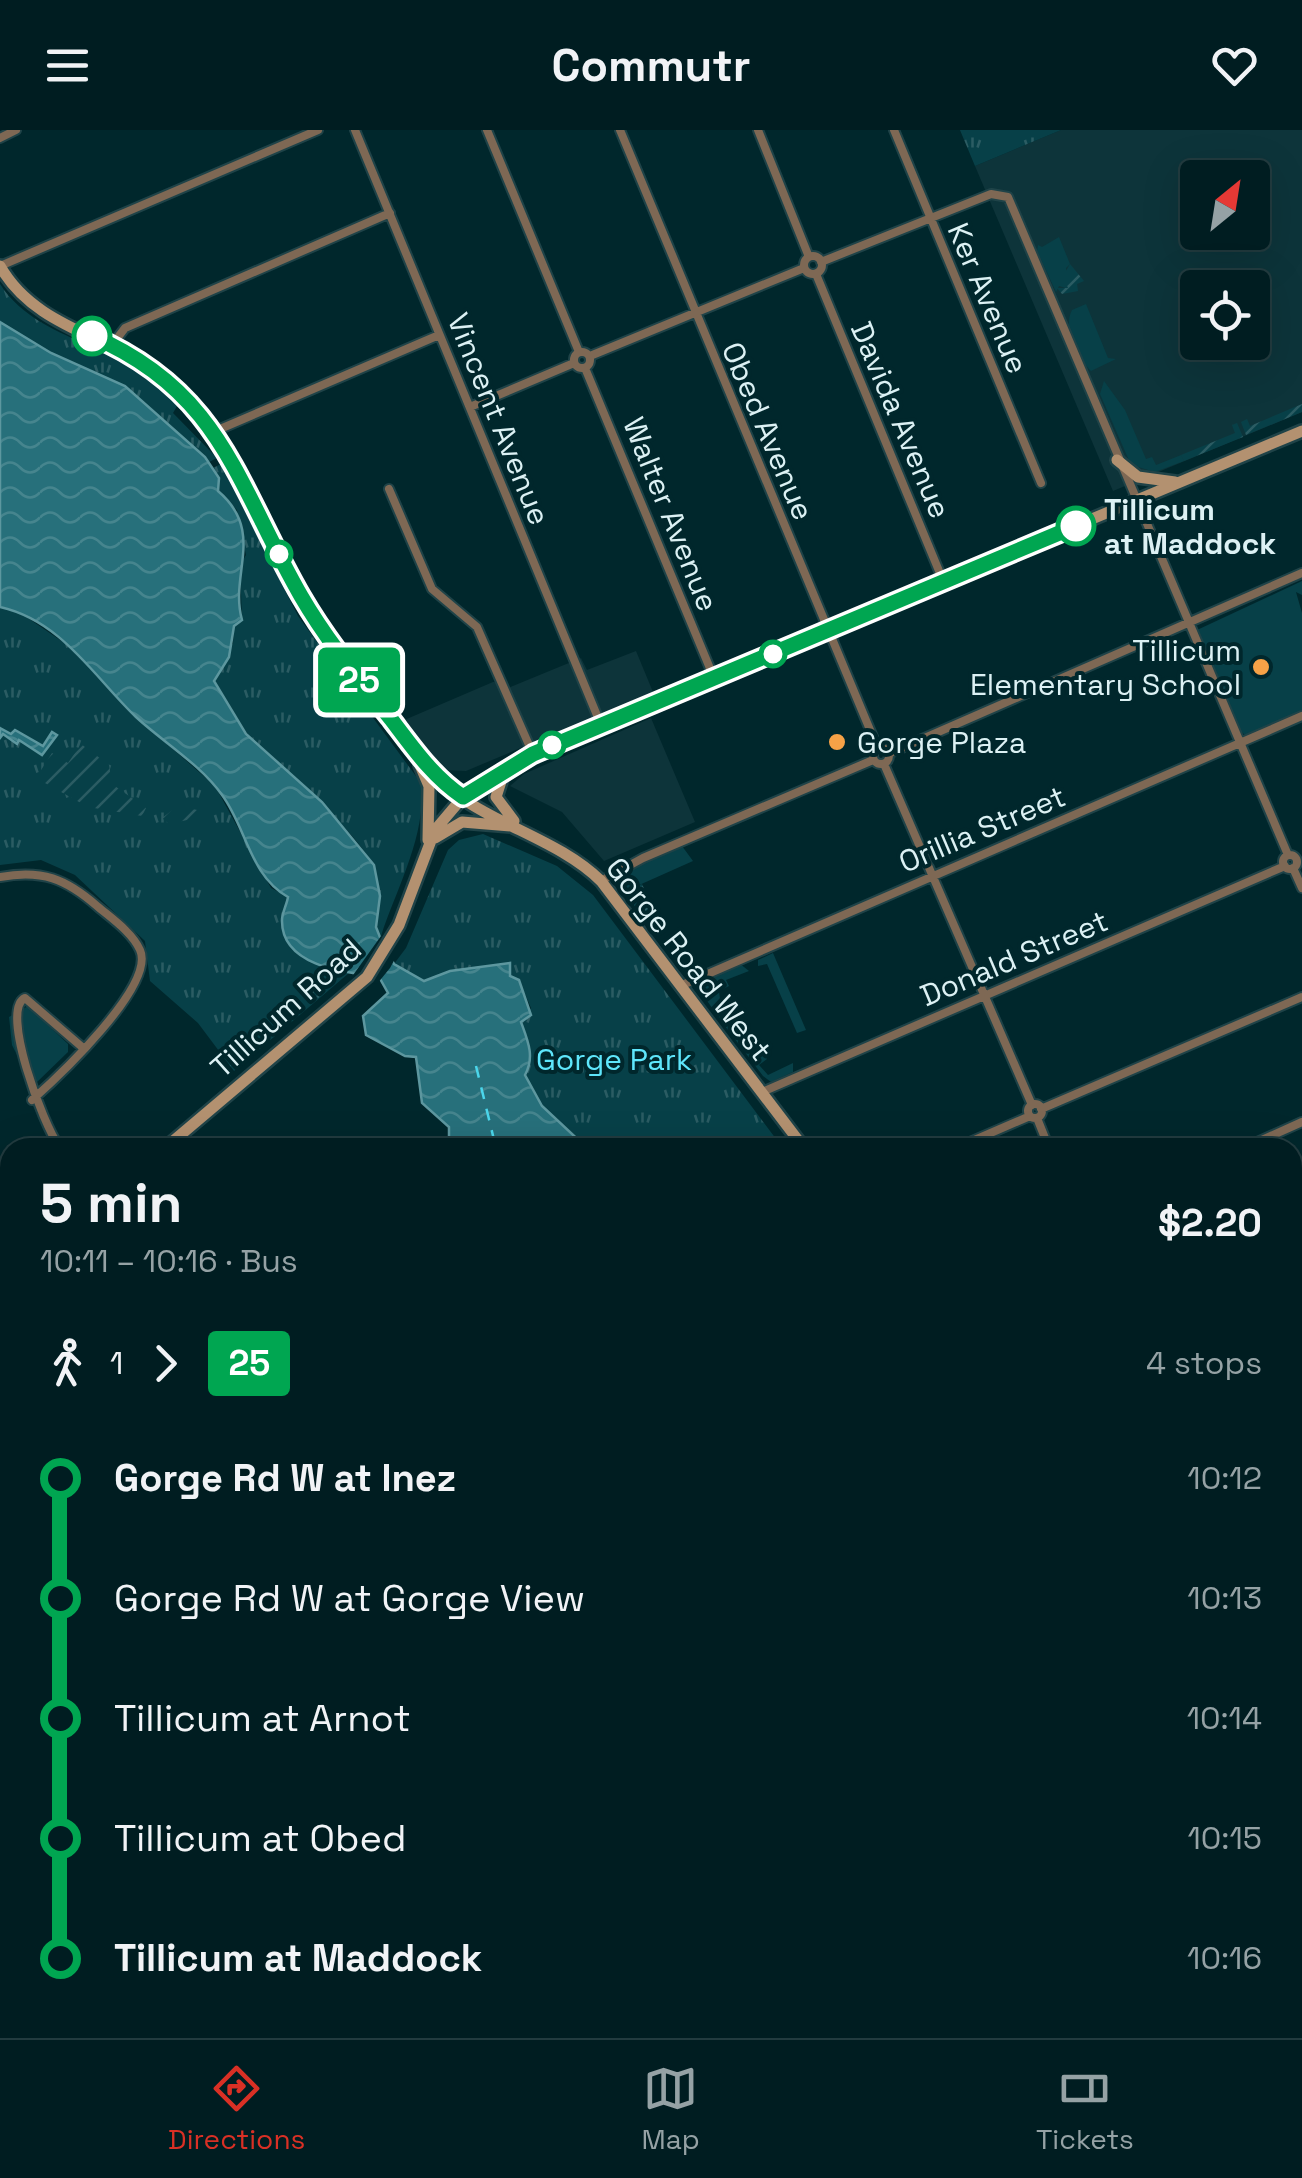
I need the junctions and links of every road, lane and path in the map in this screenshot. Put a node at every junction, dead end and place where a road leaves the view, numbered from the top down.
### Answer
1 (16, 130) edge
2 (318, 130) edge
3 (355, 130) edge
4 (486, 130) edge
5 (620, 130) edge
6 (758, 130) edge
7 (894, 130) edge
8 (0, 138) edge
9 (390, 213) junction
10 (931, 219) junction
11 (810, 257) junction
12 (821, 262) junction
13 (0, 266) edge
14 (804, 268) junction
15 (816, 274) junction
16 (695, 313) junction
17 (439, 335) junction
18 (112, 345) junction
19 (579, 352) junction
20 (590, 356) junction
21 (574, 363) junction
22 (586, 368) junction
23 (470, 407) junction
24 (1302, 431) edge
25 (213, 432) junction
26 (1117, 460) junction
27 (1180, 482) junction
28 (1042, 484) dead end
29 (389, 489) dead end
30 (1134, 501) junction
31 (1302, 574) edge
32 (944, 582) junction
33 (1188, 624) junction
34 (828, 631) junction
35 (714, 678) junction
36 (1302, 716) edge
37 (601, 725) junction
38 (409, 742) junction
39 (1240, 743) junction
40 (878, 749) junction
41 (533, 754) junction
42 (888, 754) junction
43 (873, 760) junction
44 (884, 764) junction
45 (506, 768) junction
46 (463, 797) junction
47 (520, 828) junction
48 (428, 844) junction
49 (1293, 861) edge
50 (932, 874) junction
51 (0, 877) edge
52 (600, 881) junction
53 (1302, 888) edge
54 (680, 986) junction
55 (984, 994) junction
56 (1302, 997) edge
57 (8, 1010) dead end
58 (82, 1047) junction
59 (10, 1051) dead end
60 (762, 1092) junction
61 (32, 1100) junction
62 (1035, 1112) junction
63 (1302, 1122) edge
64 (54, 1138) edge
65 (177, 1138) edge
66 (796, 1138) edge
67 (978, 1138) edge
68 (1046, 1138) edge
69 (1266, 1138) edge

1 - 8 street
2 - 13 street
3 - 9 street, Vincent Avenue
4 - 19 street
5 - 16 street, Obed Avenue
6 - 11 street
7 - 10 street, Ker Avenue
9 - 17 street, Vincent Avenue
9 - 18 street
10 - 12 street
10 - 26 street
10 - 28 street, Ker Avenue
11 - 12 street
11 - 14 street
12 - 15 street
13 - 18 main road, Gorge Road West
14 - 15 street
14 - 16 street
15 - 32 street, Davida Avenue
16 - 20 street
16 - 34 street, Obed Avenue
17 - 23 street, Vincent Avenue
17 - 25 street
18 - 25 main road, Gorge Road West
19 - 20 street
19 - 21 street
20 - 22 street
21 - 22 street
21 - 23 street
22 - 35 street, Walter Avenue
23 - 37 street, Vincent Avenue
24 - 27 main road, Tillicum Road
25 - 38 main road, Gorge Road West
26 - 27 main road
26 - 30 street
27 - 30 main road, Tillicum Road
29 - 41 street
30 - 32 main road, Tillicum Road
30 - 33 street
31 - 33 street
32 - 34 main road, Tillicum Road
33 - 39 street
33 - 42 street
34 - 35 main road, Tillicum Road
34 - 40 street, Obed Avenue
35 - 37 main road, Tillicum Road
36 - 39 street, Orillia Street
37 - 41 main road, Tillicum Road
38 - 46 main road, Gorge Road West
38 - 48 main road
39 - 49 street
39 - 50 street, Orillia Street
40 - 42 street
40 - 43 street
41 - 45 main road, Tillicum Road
42 - 44 street
43 - 44 street
43 - 52 street
44 - 50 street
45 - 46 main road, Tillicum Road
45 - 47 main road
46 - 47 main road, Gorge Road West
46 - 48 main road, Tillicum Road
47 - 48 main road
47 - 52 main road, Gorge Road West
48 - 65 main road, Tillicum Road
49 - 53 street
49 - 55 street, Donald Street
50 - 54 street, Orillia Street
50 - 55 street
51 - 58 street
52 - 54 main road, Gorge Road West
54 - 60 main road, Gorge Road West
55 - 60 street, Donald Street
55 - 62 street
56 - 62 street
57 - 58 street
58 - 61 street
59 - 61 street
60 - 66 main road, Gorge Road West
61 - 64 street
62 - 67 street
62 - 68 street
63 - 69 street

